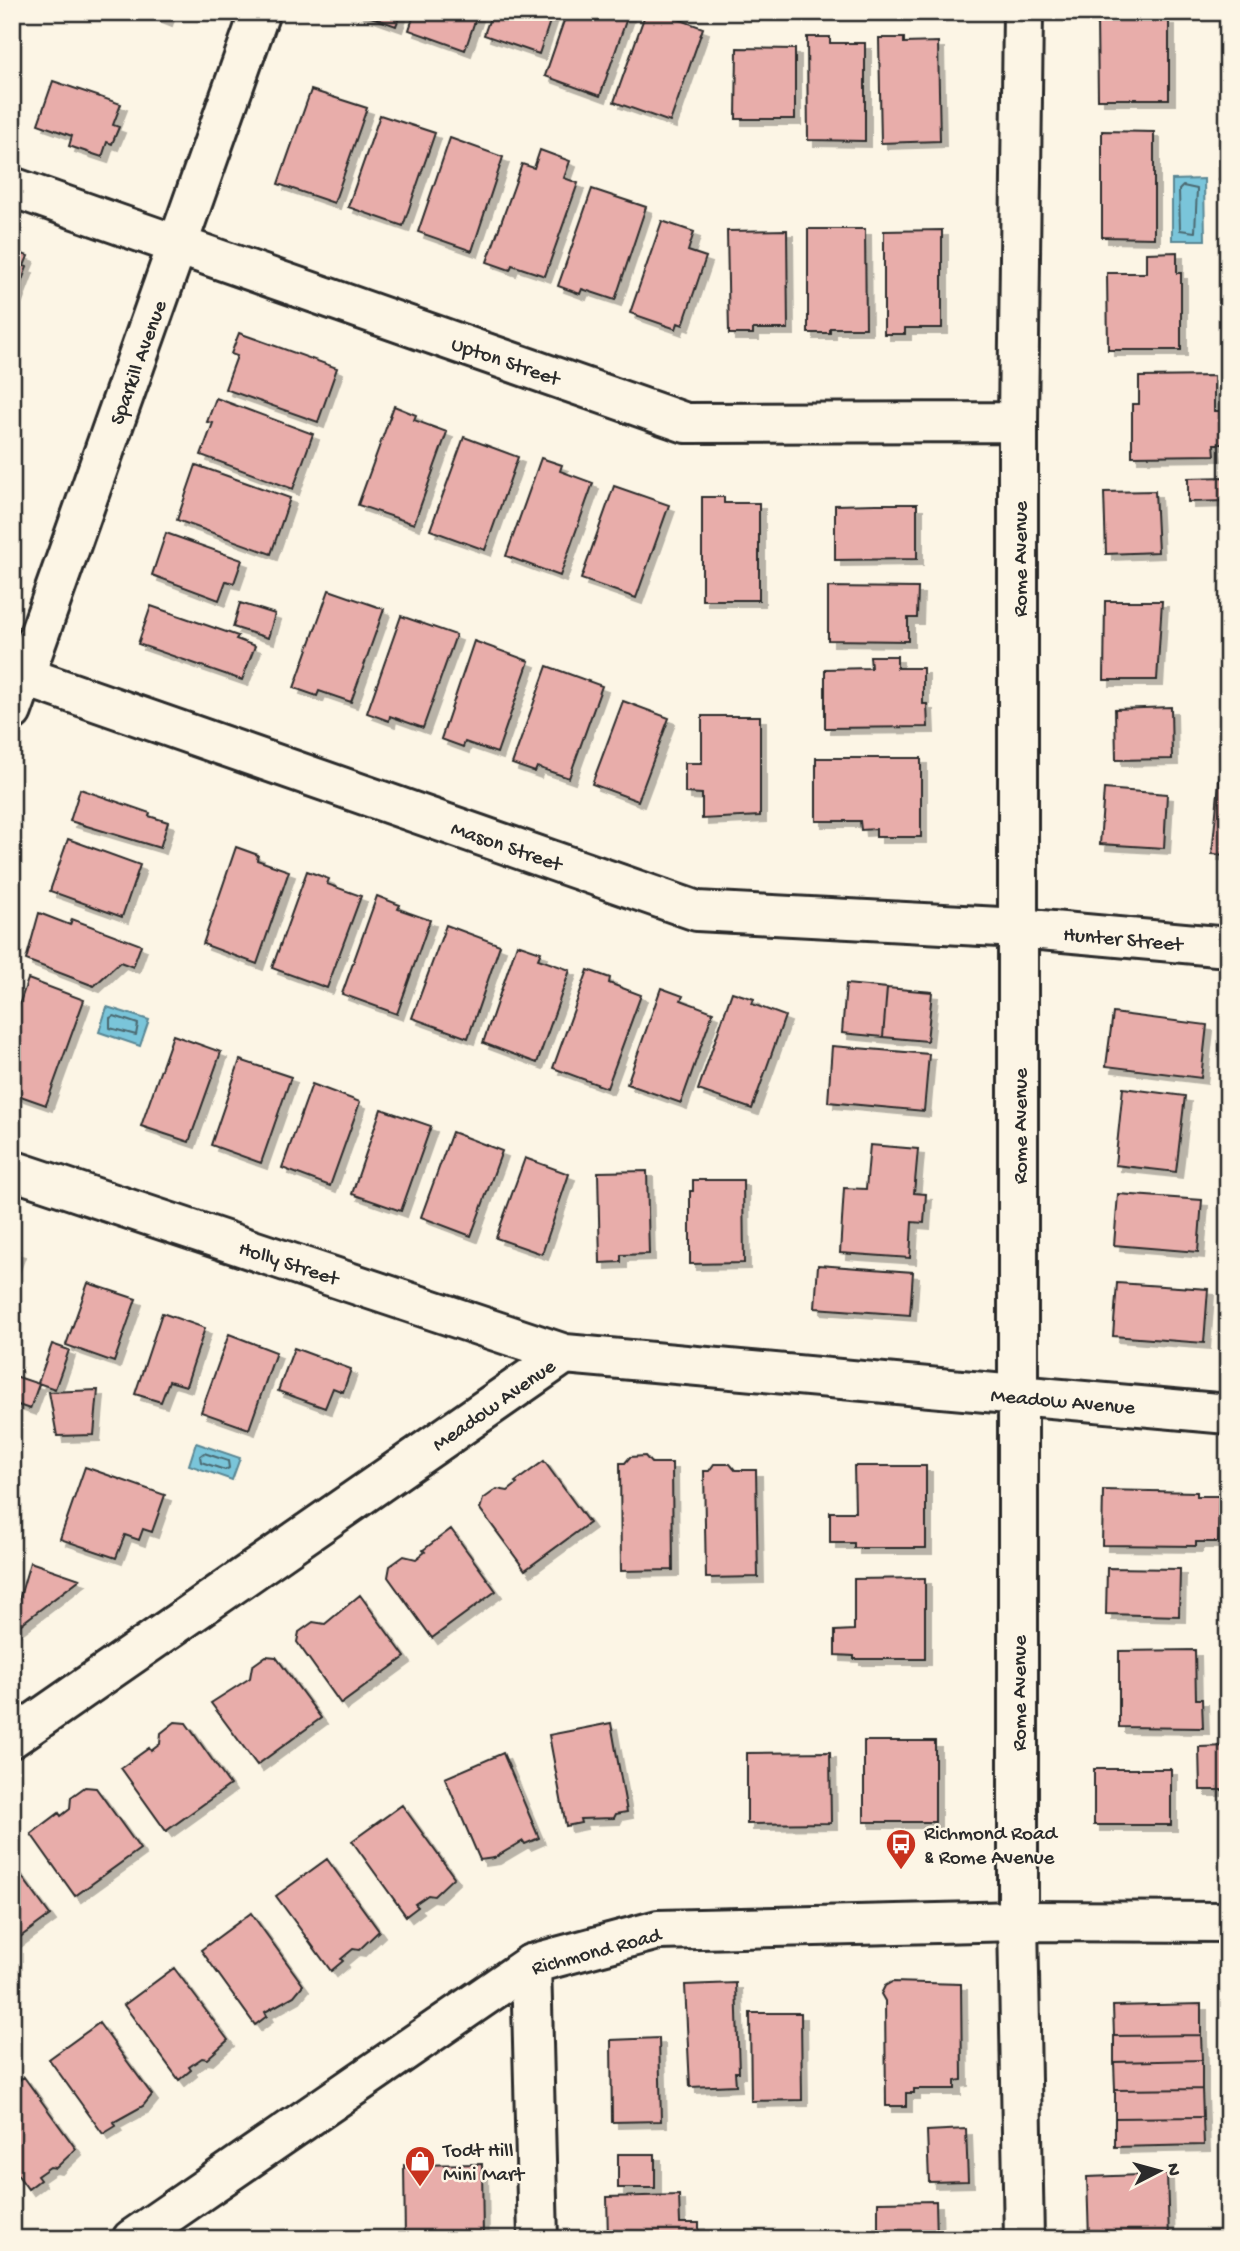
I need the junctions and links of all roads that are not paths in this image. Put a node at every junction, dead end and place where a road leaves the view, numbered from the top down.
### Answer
1 (260, 12) edge
2 (1023, 12) edge
3 (12, 187) edge
4 (178, 246) junction
5 (1018, 422) junction
6 (16, 687) edge
7 (1019, 928) junction
8 (1228, 947) edge
9 (12, 1170) edge
10 (565, 1354) junction
11 (1018, 1396) junction
12 (1228, 1414) edge
13 (12, 1738) edge
14 (1018, 1921) junction
15 (1228, 1922) edge
16 (531, 1964) junction
17 (132, 2239) edge
18 (538, 2239) edge
19 (1024, 2239) edge

1 - 4 street, Sparkill Avenue
2 - 5 street, Rome Avenue
3 - 4 street, Upton Street
4 - 5 street, Upton Street
4 - 6 street, Sparkill Avenue
5 - 7 street, Rome Avenue
6 - 7 street, Mason Street
7 - 8 street, Hunter Street
7 - 11 street, Rome Avenue
9 - 10 street, Holly Street
10 - 11 street, Meadow Avenue
10 - 13 street, Meadow Avenue
11 - 12 street, Meadow Avenue
11 - 14 street, Rome Avenue
14 - 15 street, Richmond Road
14 - 16 street, Richmond Road
14 - 19 street, Rome Avenue
16 - 17 street, Richmond Road
16 - 18 street

